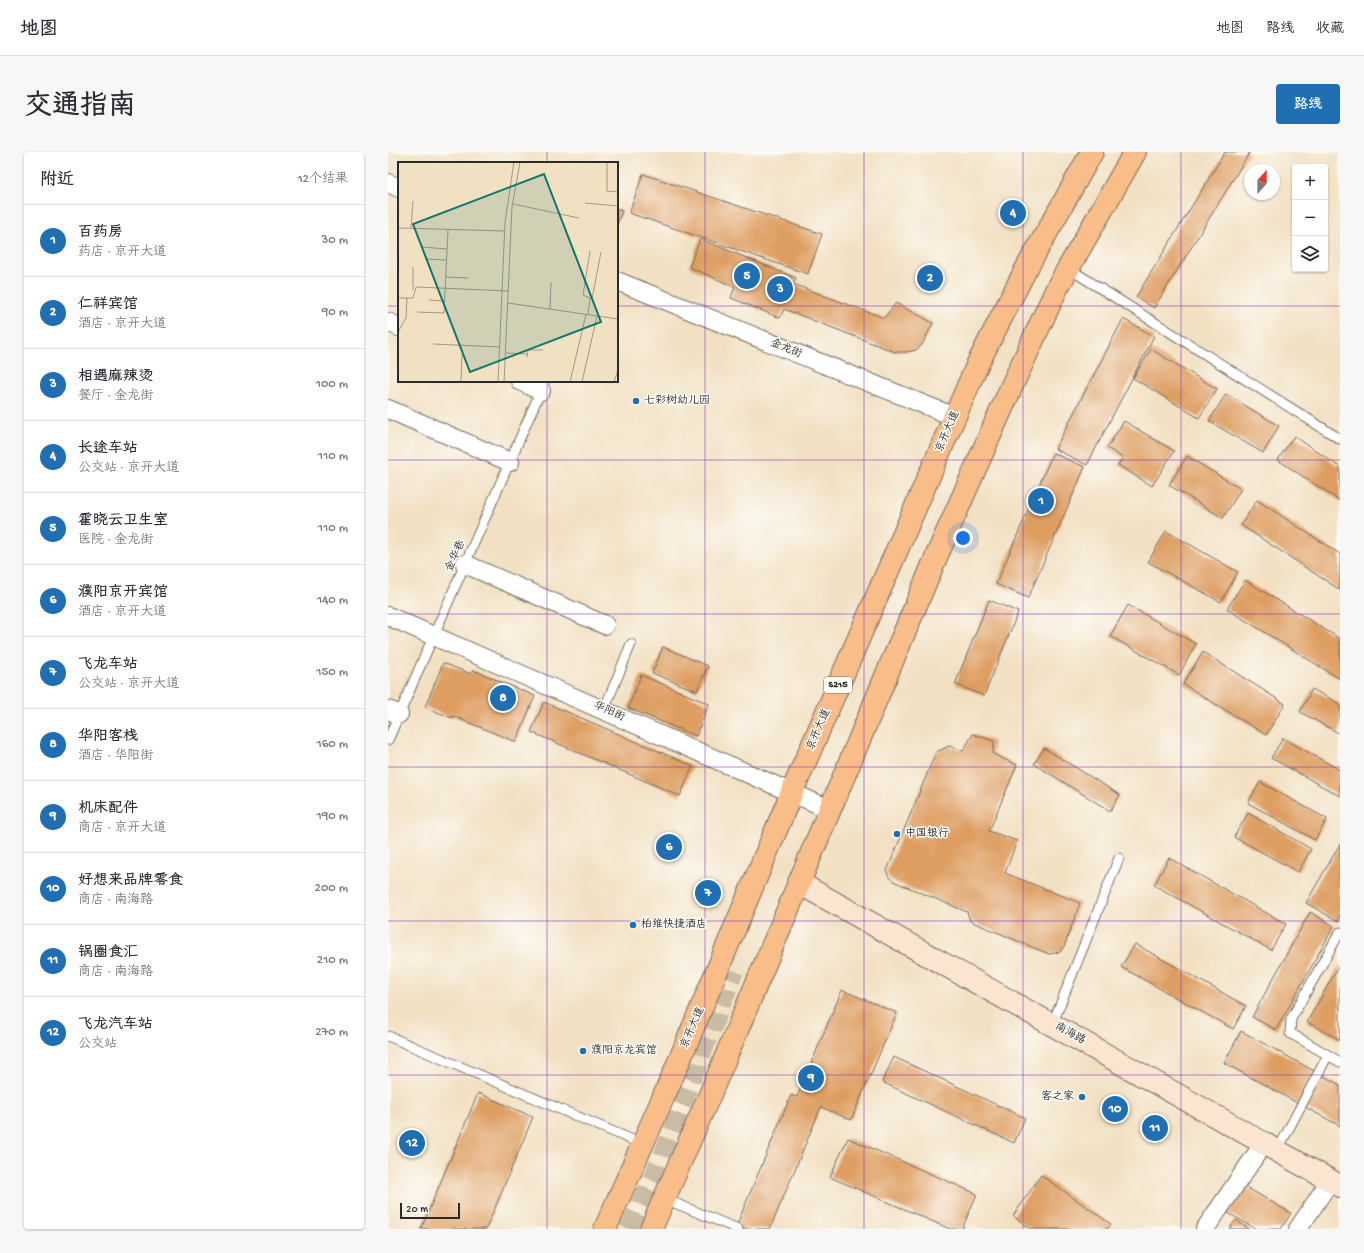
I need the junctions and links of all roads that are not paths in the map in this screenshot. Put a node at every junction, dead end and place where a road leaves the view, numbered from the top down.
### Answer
1 (1092, 152) edge
2 (1135, 152) edge
3 (388, 183) edge
4 (398, 188) edge
5 (1068, 268) junction
6 (618, 281) edge
7 (388, 322) edge
8 (398, 327) edge
9 (525, 382) edge
10 (543, 386) edge
11 (388, 409) edge
12 (955, 417) junction
13 (1340, 439) edge
14 (510, 462) junction
15 (465, 564) junction
16 (388, 616) edge
17 (605, 625) dead end
18 (434, 636) junction
19 (631, 644) dead end
20 (604, 710) junction
21 (394, 712) edge
22 (388, 740) edge
23 (792, 792) junction
24 (829, 809) junction
25 (1119, 858) dead end
26 (799, 883) junction
27 (1340, 932) edge
28 (1052, 1025) junction
29 (388, 1036) edge
30 (1328, 1055) junction
31 (1340, 1062) edge
32 (642, 1144) junction
33 (1270, 1147) junction
34 (1335, 1184) edge
35 (665, 1199) junction
36 (605, 1229) edge
37 (652, 1229) edge
38 (738, 1229) edge
39 (1204, 1229) edge
40 (1298, 1229) edge

1 - 12 main road, 京开大道 / S215
2 - 5 main road
3 - 4 street
5 - 13 lane
5 - 24 main road
6 - 12 street, 金龙街
7 - 8 street
9 - 10 street
10 - 14 lane, 金华巷
11 - 14 street
12 - 23 main road, 京开大道 / S215
14 - 15 lane, 金华巷
15 - 17 street
15 - 18 lane, 金华巷
16 - 18 street, 华阳街
18 - 20 street, 华阳街
18 - 21 lane, 金华巷
19 - 20 lane
20 - 23 street, 华阳街
21 - 22 lane, 金华巷
23 - 24 street, 华阳街
23 - 32 main road, 京开大道 / S215
24 - 26 main road
25 - 28 lane
26 - 28 street, 南海路
26 - 35 main road
27 - 30 lane
28 - 33 street, 南海路
29 - 32 lane
30 - 31 lane
30 - 33 lane
32 - 36 main road, 京开大道 / S215
33 - 34 street, 南海路
33 - 39 street
34 - 40 street
35 - 37 main road
35 - 38 lane

